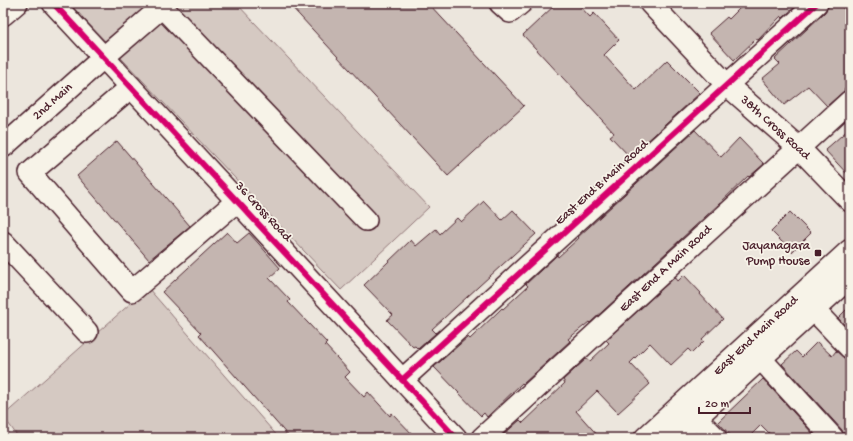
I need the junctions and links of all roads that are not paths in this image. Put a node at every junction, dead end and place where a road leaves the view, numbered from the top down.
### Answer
1 (17, 3) edge
2 (53, 3) edge
3 (500, 3) edge
4 (521, 3) edge
5 (817, 3) edge
6 (160, 5) edge
7 (657, 5) edge
8 (3, 15) edge
9 (104, 57) junction
10 (726, 85) junction
11 (131, 87) junction
12 (850, 101) edge
13 (3, 147) edge
14 (799, 148) junction
15 (237, 201) junction
16 (850, 201) edge
17 (366, 220) dead end
18 (3, 242) edge
19 (850, 250) edge
20 (850, 277) edge
21 (814, 310) junction
22 (87, 332) dead end
23 (850, 348) edge
24 (760, 359) junction
25 (402, 380) junction
26 (696, 418) junction
27 (456, 438) edge
28 (482, 438) edge
29 (645, 438) edge
30 (674, 438) edge
31 (716, 438) edge
32 (833, 438) edge

1 - 8 street
2 - 9 street, 36 Cross Road
3 - 4 street
5 - 10 street, East End B Main Road
6 - 9 street, 2nd Main
6 - 17 street
7 - 10 street, 38th Cross Road
9 - 11 street, 36 Cross Road
9 - 13 street, 2nd Main
10 - 14 street, 38th Cross Road
10 - 25 street, East End B Main Road
11 - 15 street, 36 Cross Road
11 - 15 street
12 - 14 street, East End A Main Road
14 - 16 street, 38th Cross Road
14 - 28 street, East End A Main Road
15 - 25 street, 36 Cross Road
18 - 22 street
19 - 29 street, East End Main Road
20 - 21 street, East End Main Road
21 - 23 street
21 - 24 street, East End Main Road
24 - 26 street, East End Main Road
24 - 32 street
25 - 27 street, 36 Cross Road
26 - 30 street, East End Main Road
26 - 31 street

